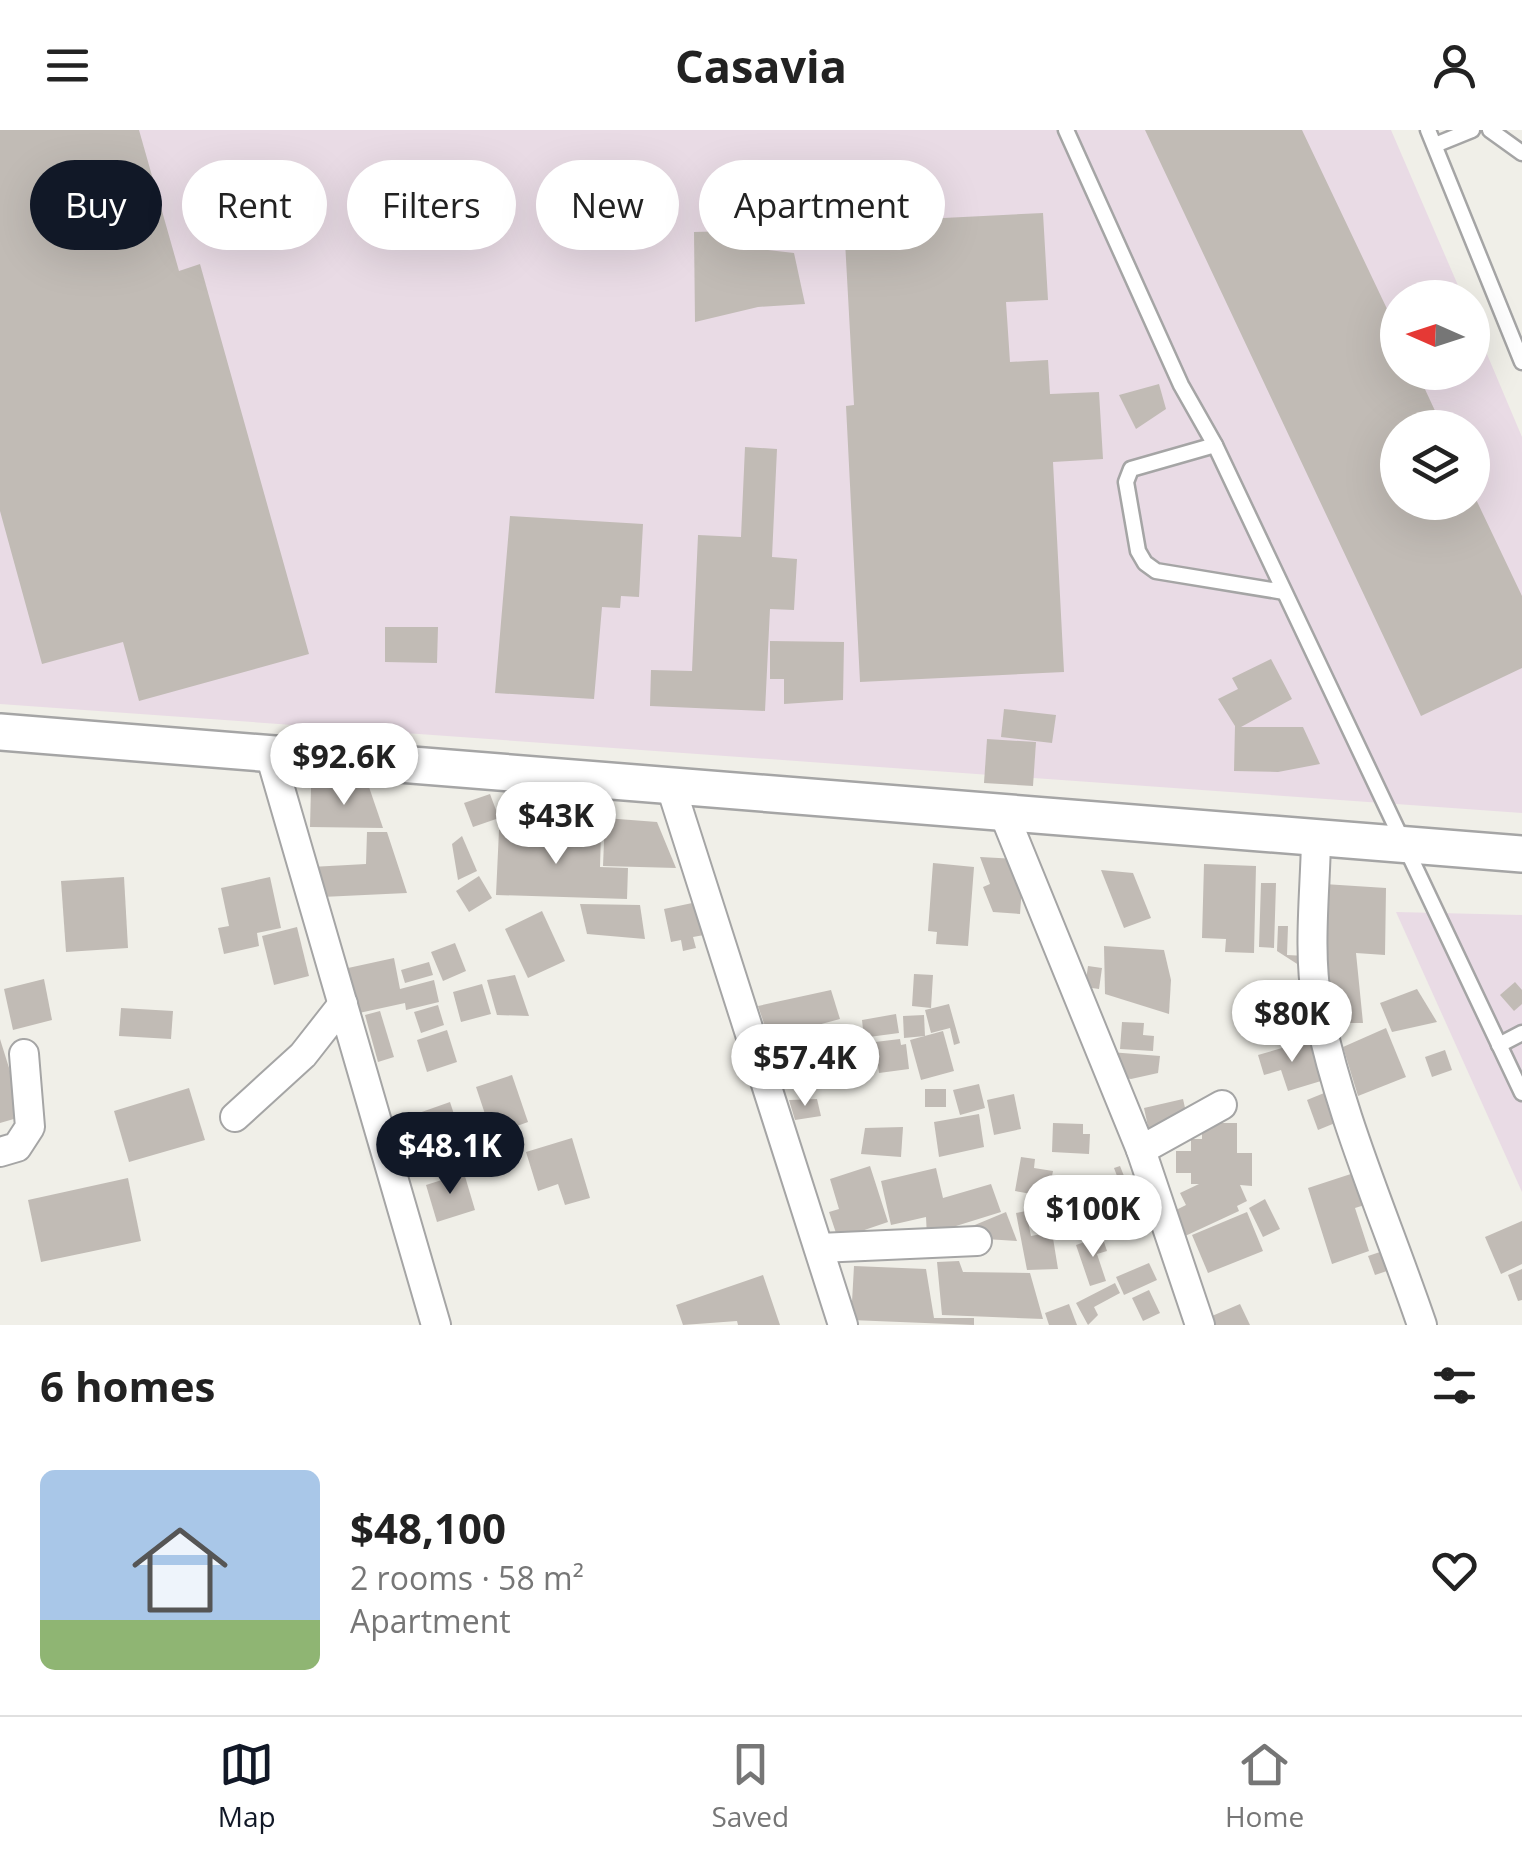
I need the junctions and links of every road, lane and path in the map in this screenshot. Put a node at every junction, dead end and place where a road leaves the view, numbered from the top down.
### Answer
1 (1066, 130) edge
2 (1428, 130) edge
3 (1472, 130) edge
4 (1490, 130) edge
5 (1435, 145) junction
6 (1522, 153) edge
7 (1522, 362) edge
8 (1215, 445) junction
9 (1284, 592) junction
10 (0, 732) edge
11 (270, 754) junction
12 (671, 787) junction
13 (1004, 814) junction
14 (1316, 841) junction
15 (1403, 846) junction
16 (1522, 854) edge
17 (343, 1004) junction
18 (1522, 1033) edge
19 (1499, 1045) junction
20 (24, 1054) dead end
21 (1522, 1093) edge
22 (1222, 1104) dead end
23 (235, 1117) dead end
24 (1141, 1150) junction
25 (0, 1152) edge
26 (976, 1242) dead end
27 (819, 1248) junction
28 (436, 1325) edge
29 (843, 1325) edge
30 (1200, 1325) edge
31 (1422, 1325) edge

1 - 8 lane
2 - 5 lane
3 - 5 lane
4 - 6 lane
5 - 7 lane
8 - 9 lane
8 - 9 lane
9 - 15 lane
10 - 11 street
11 - 12 street
11 - 17 street
12 - 13 street
12 - 27 street
13 - 14 street
13 - 24 street
14 - 15 street
14 - 31 street
15 - 16 street
15 - 19 lane
17 - 23 street
17 - 28 street
18 - 19 lane
19 - 21 lane
20 - 25 street
22 - 24 street
24 - 30 street
26 - 27 street
27 - 29 street

